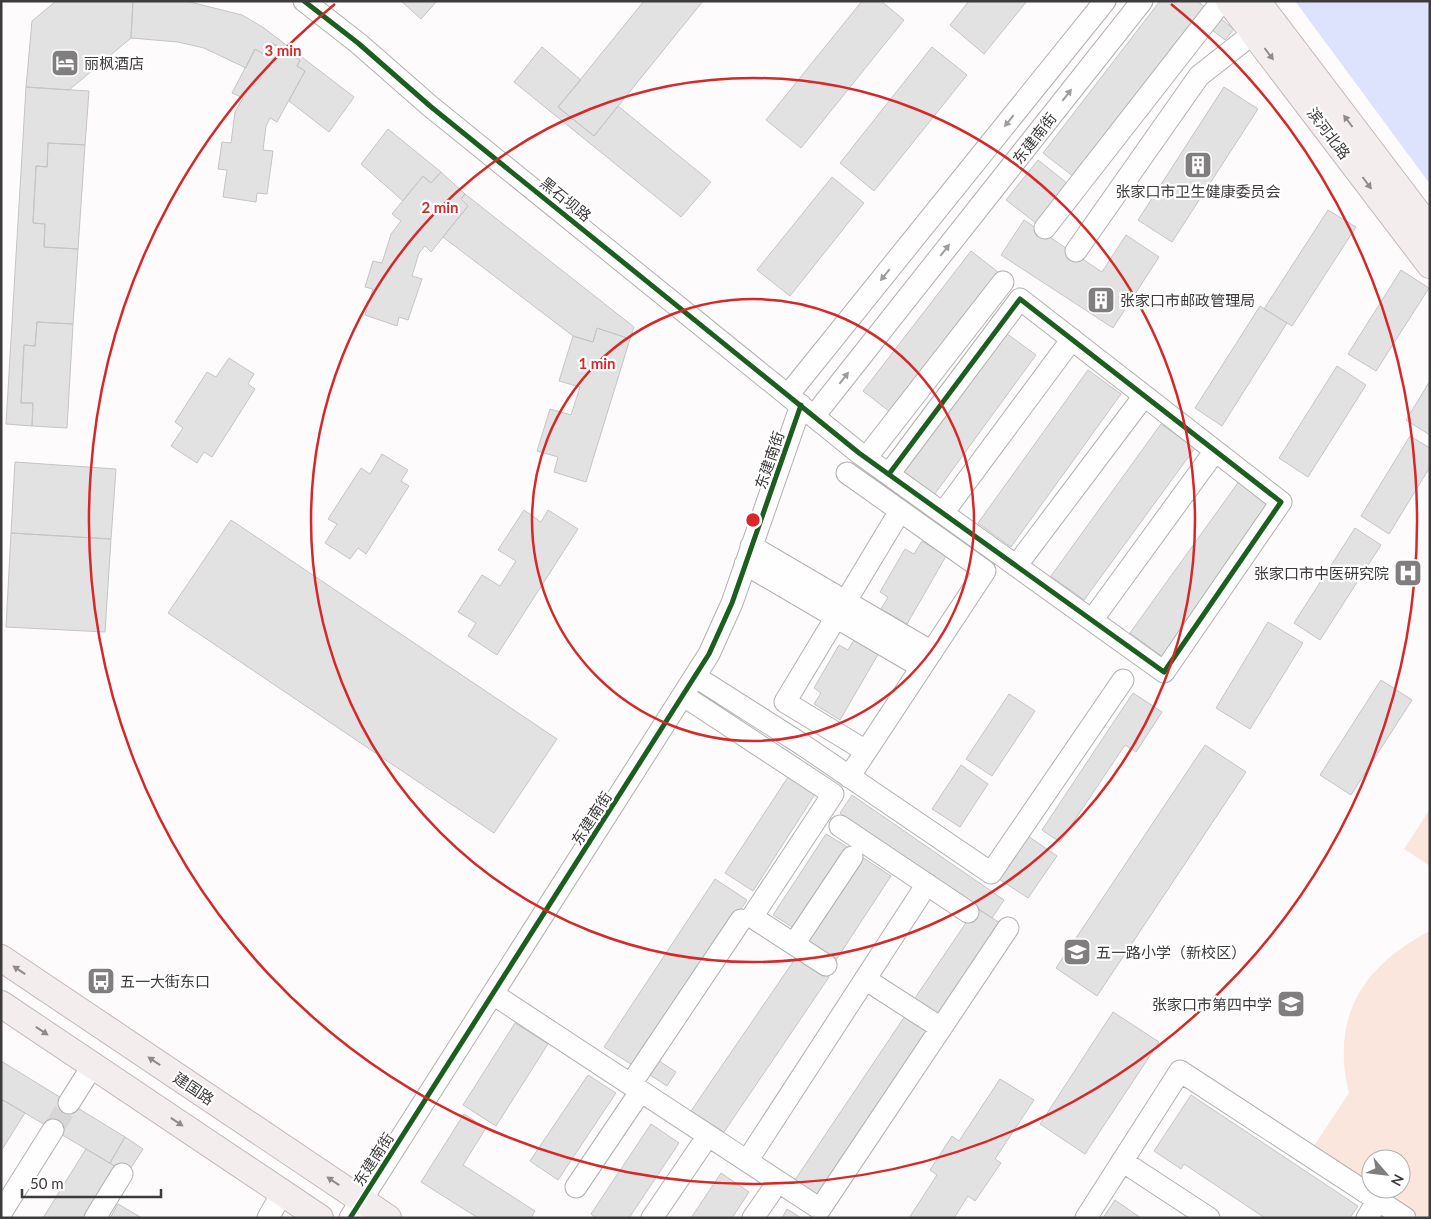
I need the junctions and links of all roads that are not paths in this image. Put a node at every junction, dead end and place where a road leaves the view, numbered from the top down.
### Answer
1 (304, 1) edge
2 (1105, 1) edge
3 (1142, 1) edge
4 (1222, 1) edge
5 (1229, 1) edge
6 (1260, 18) edge
7 (1045, 228) dead end
8 (1430, 229) edge
9 (1076, 250) dead end
10 (1430, 265) edge
11 (1003, 282) dead end
12 (1072, 339) junction
13 (1144, 396) junction
14 (801, 405) junction
15 (1215, 451) junction
16 (866, 458) junction
17 (847, 473) dead end
18 (888, 474) junction
19 (900, 511) junction
20 (943, 513) junction
21 (748, 555) junction
22 (1016, 566) junction
23 (841, 609) junction
24 (1092, 620) junction
25 (926, 660) junction
26 (696, 677) junction
27 (1123, 680) dead end
28 (684, 696) junction
29 (866, 751) junction
30 (849, 777) junction
31 (840, 826) dead end
32 (852, 857) dead end
33 (927, 884) junction
34 (968, 912) dead end
35 (742, 920) dead end
36 (1008, 928) dead end
37 (794, 944) junction
38 (1, 958) edge
39 (826, 965) dead end
40 (865, 979) junction
41 (493, 994) junction
42 (1, 1004) edge
43 (941, 1028) junction
44 (554, 1048) dead end
45 (93, 1065) junction
46 (632, 1093) junction
47 (70, 1103) tunnel mouth
48 (53, 1130) tunnel mouth
49 (701, 1146) junction
50 (1122, 1160) junction
51 (747, 1161) junction
52 (122, 1174) dead end
53 (576, 1187) dead end
54 (771, 1192) junction
55 (282, 1193) junction
56 (356, 1209) edge
57 (1373, 1209) edge
58 (1, 1213) edge
59 (95, 1218) edge
60 (268, 1218) edge
61 (320, 1218) edge
62 (388, 1218) edge
63 (652, 1218) edge
64 (753, 1218) edge
65 (810, 1218) edge
66 (1086, 1218) edge
67 (1209, 1218) edge
68 (1405, 1218) edge

1 - 14 street, 黑石坝路
2 -> 14 street, 东建南街
14 -> 3 street, 东建南街
4 - 7 street
5 - 6 main road, 滨河北路
8 -> 6 main road, 滨河北路
6 - 9 street
6 -> 10 main road, 滨河北路
11 - 16 street
12 - 13 street
12 - 18 street
12 - 20 street
13 - 15 street
13 - 22 street
14 - 16 street, 黑石坝路
14 - 21 street, 东建南街
15 - 24 street
15 - 24 street, 黑石坝路
16 - 18 street, 黑石坝路
17 - 19 street
18 - 20 street, 黑石坝路
19 - 23 street
19 - 25 street
20 - 22 street, 黑石坝路
21 - 23 street
21 - 26 street, 东建南街
22 - 24 street, 黑石坝路
23 - 25 street
23 - 29 street
25 - 29 street
26 - 28 street, 东建南街
26 - 30 street
27 - 30 street
28 - 37 street
28 - 41 street, 东建南街
29 - 30 street
31 - 33 street
32 - 37 street
33 - 34 street
33 - 40 street
35 - 46 street
36 - 43 street
37 - 39 street
56 -> 38 main road, 建国路
40 - 43 street
40 - 51 street
41 - 46 street
41 - 56 street, 东建南街
42 -> 45 main road
43 - 51 street
44 - 46 street
45 - 47 street
45 -> 55 main road
46 - 49 street
46 - 51 street
46 - 53 street
48 - 58 street
49 - 54 street
49 - 63 street
50 - 57 street
50 - 66 street
50 - 67 street
52 - 59 street
54 - 64 street
54 - 65 street
55 - 60 street
55 - 61 main road
56 - 62 main road, 建国路
57 - 68 street

